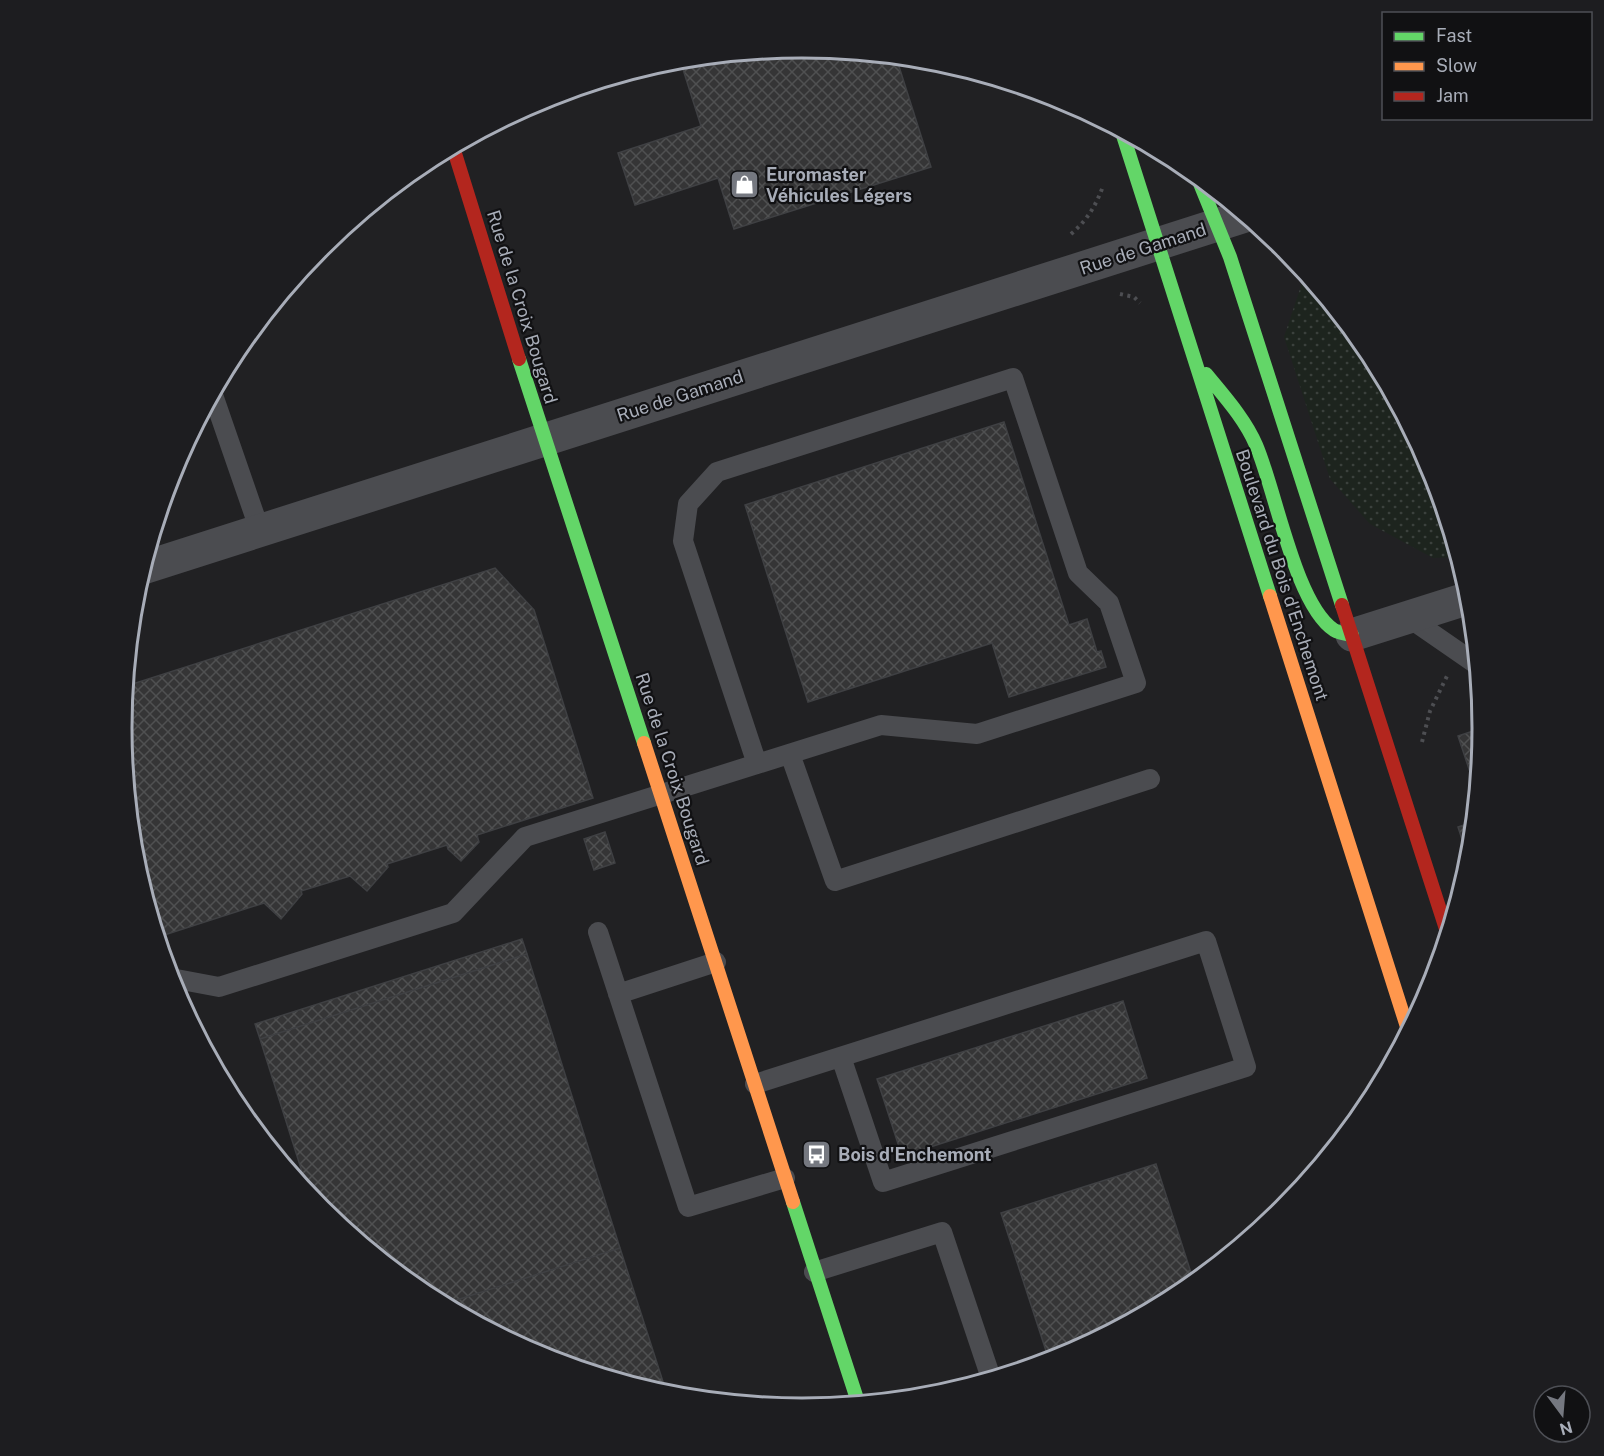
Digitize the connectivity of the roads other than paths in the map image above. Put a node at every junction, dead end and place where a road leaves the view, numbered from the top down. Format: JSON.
{"nodes":[{"id":1,"x":1125,"y":142,"type":"edge"},
{"id":2,"x":456,"y":155,"type":"edge"},
{"id":3,"x":1218,"y":204,"type":"edge"},
{"id":4,"x":1231,"y":221,"type":"edge"},
{"id":5,"x":1158,"y":244,"type":"junction"},
{"id":6,"x":1194,"y":359,"type":"junction"},
{"id":7,"x":216,"y":404,"type":"edge"},
{"id":8,"x":544,"y":439,"type":"junction"},
{"id":9,"x":260,"y":531,"type":"junction"},
{"id":10,"x":153,"y":565,"type":"edge"},
{"id":11,"x":1460,"y":604,"type":"edge"},
{"id":12,"x":1408,"y":617,"type":"junction"},
{"id":13,"x":1352,"y":635,"type":"junction"},
{"id":14,"x":1468,"y":659,"type":"edge"},
{"id":15,"x":790,"y":754,"type":"junction"},
{"id":16,"x":757,"y":764,"type":"junction"},
{"id":17,"x":1150,"y":779,"type":"dead end"},
{"id":18,"x":661,"y":794,"type":"junction"},
{"id":19,"x":1443,"y":920,"type":"edge"},
{"id":20,"x":598,"y":932,"type":"dead end"},
{"id":21,"x":716,"y":962,"type":"junction"},
{"id":22,"x":182,"y":980,"type":"edge"},
{"id":23,"x":618,"y":994,"type":"junction"},
{"id":24,"x":1404,"y":1019,"type":"edge"},
{"id":25,"x":841,"y":1058,"type":"junction"},
{"id":26,"x":755,"y":1084,"type":"junction"},
{"id":27,"x":785,"y":1178,"type":"junction"},
{"id":28,"x":814,"y":1272,"type":"junction"},
{"id":29,"x":989,"y":1371,"type":"edge"},
{"id":30,"x":856,"y":1395,"type":"edge"}],
"edges":[{"from":1,"to":5,"type":"main road","name":"Boulevard du Bois d'Enchemont"},
{"from":2,"to":8,"type":"main road","name":"Rue de la Croix Bougard"},
{"from":3,"to":4,"type":"main road"},
{"from":4,"to":5,"type":"street","name":"Rue de Gamand"},
{"from":4,"to":13,"type":"main road"},
{"from":5,"to":6,"type":"main road","name":"Boulevard du Bois d'Enchemont"},
{"from":5,"to":8,"type":"street","name":"Rue de Gamand"},
{"from":6,"to":13,"type":"main road"},
{"from":6,"to":24,"type":"main road","name":"Boulevard du Bois d'Enchemont"},
{"from":7,"to":9,"type":"lane"},
{"from":8,"to":9,"type":"street","name":"Rue de Gamand"},
{"from":8,"to":18,"type":"main road","name":"Rue de la Croix Bougard"},
{"from":9,"to":10,"type":"street","name":"Rue de Gamand"},
{"from":11,"to":12,"type":"street"},
{"from":12,"to":13,"type":"street"},
{"from":12,"to":14,"type":"lane"},
{"from":13,"to":19,"type":"main road"},
{"from":15,"to":16,"type":"lane"},
{"from":15,"to":16,"type":"lane"},
{"from":15,"to":17,"type":"lane"},
{"from":16,"to":18,"type":"lane"},
{"from":18,"to":21,"type":"main road","name":"Rue de la Croix Bougard"},
{"from":18,"to":22,"type":"lane"},
{"from":20,"to":23,"type":"lane"},
{"from":21,"to":23,"type":"lane"},
{"from":21,"to":26,"type":"main road","name":"Rue de la Croix Bougard"},
{"from":23,"to":27,"type":"lane"},
{"from":25,"to":25,"type":"lane"},
{"from":25,"to":26,"type":"lane"},
{"from":26,"to":27,"type":"main road","name":"Rue de la Croix Bougard"},
{"from":27,"to":28,"type":"main road","name":"Rue de la Croix Bougard"},
{"from":28,"to":29,"type":"lane"},
{"from":28,"to":30,"type":"main road","name":"Rue de la Croix Bougard"}]}
